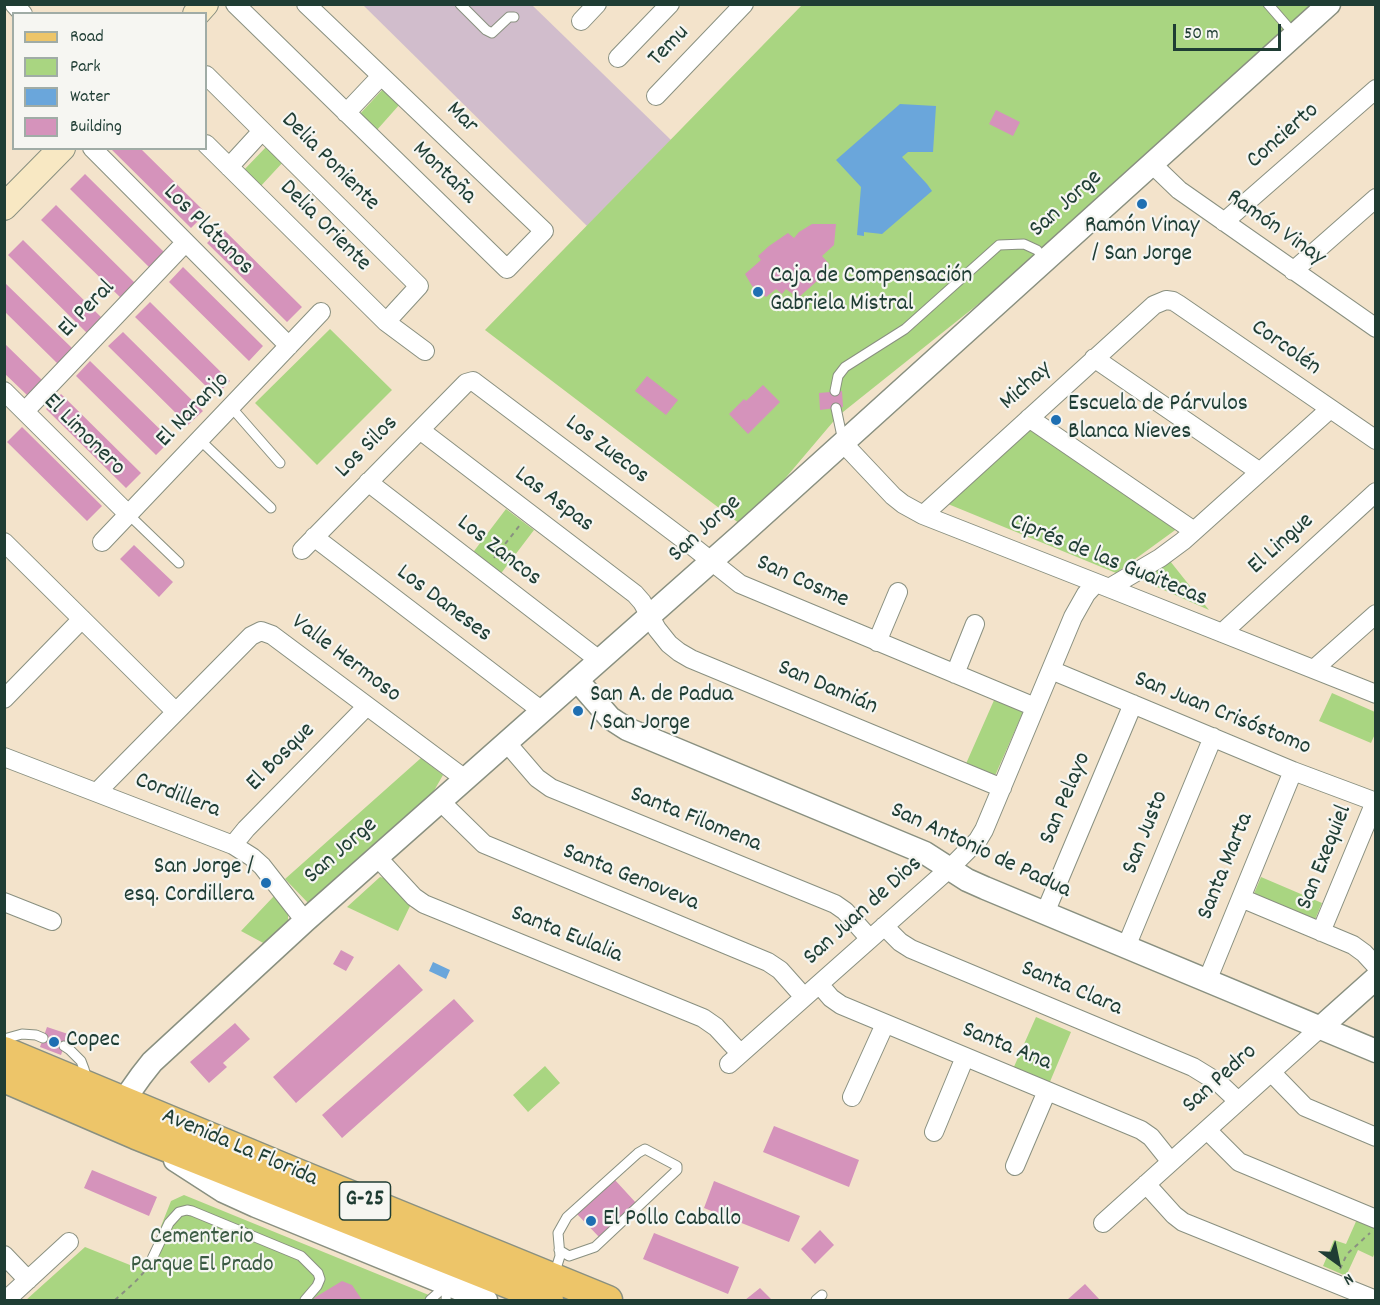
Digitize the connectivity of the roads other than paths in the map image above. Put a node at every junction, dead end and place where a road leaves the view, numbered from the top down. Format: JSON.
{"nodes":[{"id":1,"x":235,"y":4,"type":"edge"},
{"id":2,"x":306,"y":4,"type":"edge"},
{"id":3,"x":460,"y":4,"type":"edge"},
{"id":4,"x":597,"y":4,"type":"edge"},
{"id":5,"x":670,"y":4,"type":"edge"},
{"id":6,"x":1268,"y":4,"type":"edge"},
{"id":7,"x":1329,"y":4,"type":"edge"},
{"id":8,"x":735,"y":7,"type":"edge"},
{"id":9,"x":514,"y":17,"type":"dead end"},
{"id":10,"x":581,"y":21,"type":"dead end"},
{"id":11,"x":1295,"y":35,"type":"junction"},
{"id":12,"x":618,"y":58,"type":"dead end"},
{"id":13,"x":207,"y":76,"type":"edge"},
{"id":14,"x":381,"y":76,"type":"junction"},
{"id":15,"x":1376,"y":89,"type":"edge"},
{"id":16,"x":656,"y":96,"type":"dead end"},
{"id":17,"x":346,"y":113,"type":"junction"},
{"id":18,"x":262,"y":131,"type":"junction"},
{"id":19,"x":207,"y":145,"type":"edge"},
{"id":20,"x":60,"y":150,"type":"edge"},
{"id":21,"x":94,"y":150,"type":"edge"},
{"id":22,"x":1152,"y":164,"type":"junction"},
{"id":23,"x":229,"y":167,"type":"junction"},
{"id":24,"x":1376,"y":198,"type":"edge"},
{"id":25,"x":4,"y":207,"type":"edge"},
{"id":26,"x":1224,"y":222,"type":"junction"},
{"id":27,"x":185,"y":243,"type":"junction"},
{"id":28,"x":1046,"y":260,"type":"junction"},
{"id":29,"x":507,"y":269,"type":"joint"},
{"id":30,"x":1293,"y":271,"type":"junction"},
{"id":31,"x":1166,"y":300,"type":"joint"},
{"id":32,"x":321,"y":312,"type":"dead end"},
{"id":33,"x":1371,"y":318,"type":"edge"},
{"id":34,"x":386,"y":322,"type":"junction"},
{"id":35,"x":289,"y":346,"type":"junction"},
{"id":36,"x":425,"y":351,"type":"dead end"},
{"id":37,"x":1095,"y":358,"type":"junction"},
{"id":38,"x":470,"y":381,"type":"joint"},
{"id":39,"x":4,"y":391,"type":"edge"},
{"id":40,"x":835,"y":391,"type":"dead end"},
{"id":41,"x":231,"y":407,"type":"junction"},
{"id":42,"x":836,"y":408,"type":"dead end"},
{"id":43,"x":1330,"y":409,"type":"junction"},
{"id":44,"x":25,"y":411,"type":"junction"},
{"id":45,"x":1029,"y":418,"type":"junction"},
{"id":46,"x":420,"y":430,"type":"junction"},
{"id":47,"x":200,"y":440,"type":"junction"},
{"id":48,"x":1376,"y":440,"type":"edge"},
{"id":49,"x":843,"y":442,"type":"junction"},
{"id":50,"x":280,"y":463,"type":"dead end"},
{"id":51,"x":1260,"y":472,"type":"junction"},
{"id":52,"x":368,"y":482,"type":"junction"},
{"id":53,"x":1376,"y":492,"type":"edge"},
{"id":54,"x":271,"y":508,"type":"dead end"},
{"id":55,"x":128,"y":514,"type":"junction"},
{"id":56,"x":922,"y":515,"type":"junction"},
{"id":57,"x":1194,"y":531,"type":"junction"},
{"id":58,"x":4,"y":542,"type":"edge"},
{"id":59,"x":102,"y":542,"type":"dead end"},
{"id":60,"x":308,"y":544,"type":"joint"},
{"id":61,"x":712,"y":561,"type":"junction"},
{"id":62,"x":179,"y":563,"type":"dead end"},
{"id":63,"x":1103,"y":585,"type":"junction"},
{"id":64,"x":898,"y":592,"type":"dead end"},
{"id":65,"x":1376,"y":614,"type":"edge"},
{"id":66,"x":650,"y":616,"type":"junction"},
{"id":67,"x":82,"y":619,"type":"junction"},
{"id":68,"x":975,"y":624,"type":"dead end"},
{"id":69,"x":1222,"y":633,"type":"junction"},
{"id":70,"x":877,"y":642,"type":"junction"},
{"id":71,"x":599,"y":660,"type":"junction"},
{"id":72,"x":1314,"y":669,"type":"junction"},
{"id":73,"x":1051,"y":670,"type":"junction"},
{"id":74,"x":955,"y":674,"type":"junction"},
{"id":75,"x":577,"y":680,"type":"junction"},
{"id":76,"x":1376,"y":694,"type":"edge"},
{"id":77,"x":4,"y":699,"type":"edge"},
{"id":78,"x":1133,"y":704,"type":"junction"},
{"id":79,"x":367,"y":706,"type":"junction"},
{"id":80,"x":1035,"y":707,"type":"junction"},
{"id":81,"x":542,"y":711,"type":"junction"},
{"id":82,"x":176,"y":712,"type":"junction"},
{"id":83,"x":1213,"y":737,"type":"junction"},
{"id":84,"x":506,"y":742,"type":"junction"},
{"id":85,"x":4,"y":757,"type":"edge"},
{"id":86,"x":1293,"y":771,"type":"junction"},
{"id":87,"x":465,"y":779,"type":"junction"},
{"id":88,"x":1002,"y":788,"type":"junction"},
{"id":89,"x":97,"y":792,"type":"junction"},
{"id":90,"x":440,"y":801,"type":"junction"},
{"id":91,"x":1375,"y":802,"type":"edge"},
{"id":92,"x":233,"y":845,"type":"junction"},
{"id":93,"x":377,"y":857,"type":"junction"},
{"id":94,"x":950,"y":868,"type":"junction"},
{"id":95,"x":1241,"y":898,"type":"junction"},
{"id":96,"x":4,"y":902,"type":"edge"},
{"id":97,"x":1045,"y":913,"type":"junction"},
{"id":98,"x":52,"y":921,"type":"dead end"},
{"id":99,"x":305,"y":921,"type":"junction"},
{"id":100,"x":885,"y":926,"type":"junction"},
{"id":101,"x":1321,"y":932,"type":"junction"},
{"id":102,"x":870,"y":939,"type":"junction"},
{"id":103,"x":1126,"y":947,"type":"junction"},
{"id":104,"x":1376,"y":966,"type":"edge"},
{"id":105,"x":1376,"y":978,"type":"edge"},
{"id":106,"x":1206,"y":981,"type":"junction"},
{"id":107,"x":819,"y":984,"type":"junction"},
{"id":108,"x":804,"y":997,"type":"junction"},
{"id":109,"x":885,"y":1023,"type":"junction"},
{"id":110,"x":1320,"y":1028,"type":"junction"},
{"id":111,"x":43,"y":1038,"type":"dead end"},
{"id":112,"x":4,"y":1039,"type":"edge"},
{"id":113,"x":64,"y":1046,"type":"dead end"},
{"id":114,"x":4,"y":1051,"type":"edge"},
{"id":115,"x":1376,"y":1052,"type":"edge"},
{"id":116,"x":965,"y":1057,"type":"junction"},
{"id":117,"x":735,"y":1059,"type":"joint"},
{"id":118,"x":1271,"y":1072,"type":"junction"},
{"id":119,"x":4,"y":1078,"type":"edge"},
{"id":120,"x":87,"y":1085,"type":"junction"},
{"id":121,"x":1047,"y":1090,"type":"junction"},
{"id":122,"x":852,"y":1097,"type":"dead end"},
{"id":123,"x":124,"y":1100,"type":"junction"},
{"id":124,"x":1238,"y":1101,"type":"junction"},
{"id":125,"x":1207,"y":1130,"type":"junction"},
{"id":126,"x":934,"y":1132,"type":"dead end"},
{"id":127,"x":1376,"y":1137,"type":"edge"},
{"id":128,"x":1171,"y":1162,"type":"junction"},
{"id":129,"x":1015,"y":1166,"type":"dead end"},
{"id":130,"x":1146,"y":1184,"type":"junction"},
{"id":131,"x":1375,"y":1219,"type":"edge"},
{"id":132,"x":1103,"y":1223,"type":"dead end"},
{"id":133,"x":69,"y":1242,"type":"dead end"},
{"id":134,"x":559,"y":1250,"type":"junction"},
{"id":135,"x":4,"y":1255,"type":"edge"},
{"id":136,"x":503,"y":1257,"type":"junction"},
{"id":137,"x":151,"y":1261,"type":"road end"},
{"id":138,"x":28,"y":1280,"type":"junction"},
{"id":139,"x":551,"y":1289,"type":"edge"},
{"id":140,"x":447,"y":1290,"type":"edge"},
{"id":141,"x":6,"y":1300,"type":"edge"},
{"id":142,"x":305,"y":1300,"type":"edge"},
{"id":143,"x":486,"y":1300,"type":"edge"},
{"id":144,"x":608,"y":1300,"type":"edge"},
{"id":145,"x":1376,"y":1300,"type":"edge"}],
"edges":[{"from":1,"to":17,"type":"street","name":"Montaña"},
{"from":2,"to":14,"type":"street","name":"Mar"},
{"from":3,"to":9,"type":"lane"},
{"from":4,"to":10,"type":"street"},
{"from":5,"to":12,"type":"street"},
{"from":6,"to":11,"type":"lane"},
{"from":7,"to":11,"type":"street","name":"San Jorge"},
{"from":8,"to":16,"type":"street","name":"Temu"},
{"from":11,"to":22,"type":"street","name":"San Jorge"},
{"from":13,"to":18,"type":"street","name":"Delia Poniente"},
{"from":14,"to":17,"type":"street"},
{"from":14,"to":29,"type":"street","name":"Mar"},
{"from":15,"to":26,"type":"street","name":"Concierto"},
{"from":17,"to":29,"type":"street","name":"Montaña"},
{"from":18,"to":23,"type":"street"},
{"from":18,"to":34,"type":"street","name":"Delia Poniente"},
{"from":19,"to":23,"type":"street","name":"Delia Oriente"},
{"from":20,"to":25,"type":"main road"},
{"from":21,"to":27,"type":"street","name":"Los Plátanos"},
{"from":22,"to":26,"type":"street","name":"Ramón Vinay"},
{"from":22,"to":28,"type":"street","name":"San Jorge"},
{"from":23,"to":34,"type":"street","name":"Delia Oriente"},
{"from":24,"to":30,"type":"street"},
{"from":26,"to":30,"type":"street","name":"Ramón Vinay"},
{"from":27,"to":35,"type":"street","name":"Los Plátanos"},
{"from":27,"to":44,"type":"street","name":"El Peral"},
{"from":28,"to":40,"type":"lane"},
{"from":28,"to":49,"type":"street","name":"San Jorge"},
{"from":30,"to":33,"type":"street","name":"Ramón Vinay"},
{"from":31,"to":37,"type":"street","name":"Michay"},
{"from":31,"to":43,"type":"street","name":"Corcolén"},
{"from":32,"to":35,"type":"street","name":"El Naranjo"},
{"from":34,"to":36,"type":"street","name":"Delia Oriente"},
{"from":35,"to":41,"type":"street","name":"El Naranjo"},
{"from":37,"to":45,"type":"street","name":"Michay"},
{"from":37,"to":51,"type":"street"},
{"from":38,"to":46,"type":"street","name":"Los Silos"},
{"from":38,"to":61,"type":"street","name":"Los Zuecos"},
{"from":39,"to":44,"type":"street","name":"El Limonero"},
{"from":41,"to":47,"type":"street","name":"El Naranjo"},
{"from":41,"to":50,"type":"lane"},
{"from":42,"to":49,"type":"lane"},
{"from":43,"to":48,"type":"street","name":"Corcolén"},
{"from":43,"to":51,"type":"street","name":"San Juan de Dios"},
{"from":44,"to":55,"type":"street","name":"El Limonero"},
{"from":45,"to":56,"type":"street","name":"Michay"},
{"from":45,"to":57,"type":"street"},
{"from":46,"to":52,"type":"street","name":"Los Silos"},
{"from":46,"to":66,"type":"street","name":"Las Aspas"},
{"from":47,"to":54,"type":"lane"},
{"from":47,"to":55,"type":"street","name":"El Naranjo"},
{"from":49,"to":56,"type":"street","name":"Ciprés de las Guaitecas"},
{"from":49,"to":61,"type":"street","name":"San Jorge"},
{"from":51,"to":57,"type":"street","name":"San Juan de Dios"},
{"from":52,"to":60,"type":"street","name":"Los Silos"},
{"from":52,"to":71,"type":"street","name":"Los Zancos"},
{"from":53,"to":69,"type":"street","name":"El Lingue"},
{"from":55,"to":59,"type":"street","name":"El Naranjo"},
{"from":55,"to":62,"type":"lane"},
{"from":56,"to":63,"type":"street","name":"Ciprés de las Guaitecas"},
{"from":57,"to":63,"type":"street","name":"San Juan de Dios"},
{"from":58,"to":67,"type":"street"},
{"from":60,"to":81,"type":"street","name":"Los Daneses"},
{"from":61,"to":66,"type":"street","name":"San Jorge"},
{"from":61,"to":70,"type":"street","name":"San Cosme"},
{"from":63,"to":69,"type":"street","name":"Ciprés de las Guaitecas"},
{"from":63,"to":73,"type":"street","name":"San Juan de Dios"},
{"from":64,"to":70,"type":"street"},
{"from":65,"to":72,"type":"street"},
{"from":66,"to":71,"type":"street","name":"San Jorge"},
{"from":66,"to":88,"type":"street","name":"San Damián"},
{"from":67,"to":77,"type":"street"},
{"from":67,"to":82,"type":"street"},
{"from":68,"to":74,"type":"street"},
{"from":69,"to":72,"type":"street","name":"Ciprés de las Guaitecas"},
{"from":70,"to":74,"type":"street","name":"San Cosme"},
{"from":71,"to":75,"type":"street","name":"San Jorge"},
{"from":72,"to":76,"type":"street","name":"Ciprés de las Guaitecas"},
{"from":73,"to":78,"type":"street","name":"San Juan Crisóstomo"},
{"from":73,"to":80,"type":"street","name":"San Juan de Dios"},
{"from":74,"to":80,"type":"street","name":"San Cosme"},
{"from":75,"to":81,"type":"street","name":"San Jorge"},
{"from":75,"to":94,"type":"street","name":"San Antonio de Padua"},
{"from":78,"to":83,"type":"street","name":"San Juan Crisóstomo"},
{"from":78,"to":97,"type":"street","name":"San Pelayo"},
{"from":79,"to":82,"type":"street","name":"Valle Hermoso"},
{"from":79,"to":87,"type":"street","name":"Valle Hermoso"},
{"from":79,"to":92,"type":"street","name":"El Bosque"},
{"from":80,"to":88,"type":"street","name":"San Juan de Dios"},
{"from":81,"to":84,"type":"street","name":"San Jorge"},
{"from":82,"to":89,"type":"street","name":"Valle Hermoso"},
{"from":83,"to":86,"type":"street","name":"San Juan Crisóstomo"},
{"from":83,"to":103,"type":"street","name":"San Justo"},
{"from":84,"to":87,"type":"street","name":"San Jorge"},
{"from":84,"to":102,"type":"street","name":"Santa Filomena"},
{"from":85,"to":89,"type":"street","name":"Cordillera"},
{"from":86,"to":91,"type":"street","name":"San Juan Crisóstomo"},
{"from":86,"to":95,"type":"street","name":"Santa Marta"},
{"from":87,"to":90,"type":"street","name":"San Jorge"},
{"from":88,"to":94,"type":"street","name":"San Juan de Dios"},
{"from":89,"to":92,"type":"street","name":"Cordillera"},
{"from":90,"to":93,"type":"street","name":"San Jorge"},
{"from":90,"to":108,"type":"street","name":"Santa Genoveva"},
{"from":91,"to":101,"type":"street","name":"San Exequiel"},
{"from":92,"to":99,"type":"street","name":"Cordillera"},
{"from":93,"to":99,"type":"street","name":"San Jorge"},
{"from":93,"to":117,"type":"street","name":"Santa Eulalia"},
{"from":94,"to":97,"type":"street","name":"San Antonio de Padua"},
{"from":94,"to":100,"type":"street","name":"San Juan de Dios"},
{"from":95,"to":101,"type":"street"},
{"from":95,"to":106,"type":"street","name":"Santa Marta"},
{"from":96,"to":98,"type":"street"},
{"from":97,"to":103,"type":"street","name":"San Antonio de Padua"},
{"from":99,"to":123,"type":"street","name":"San Jorge"},
{"from":100,"to":102,"type":"street","name":"San Juan de Dios"},
{"from":100,"to":124,"type":"street","name":"Santa Clara"},
{"from":101,"to":104,"type":"street"},
{"from":102,"to":107,"type":"street","name":"San Juan de Dios"},
{"from":103,"to":106,"type":"street","name":"San Antonio de Padua"},
{"from":105,"to":110,"type":"street","name":"San Pedro"},
{"from":106,"to":110,"type":"street","name":"San Antonio de Padua"},
{"from":107,"to":108,"type":"street","name":"San Juan de Dios"},
{"from":107,"to":109,"type":"street","name":"Santa Ana"},
{"from":108,"to":117,"type":"street","name":"San Juan de Dios"},
{"from":109,"to":116,"type":"street","name":"Santa Ana"},
{"from":109,"to":122,"type":"street"},
{"from":110,"to":115,"type":"street","name":"San Antonio de Padua"},
{"from":110,"to":118,"type":"street","name":"San Pedro"},
{"from":111,"to":112,"type":"lane"},
{"from":113,"to":120,"type":"lane"},
{"from":114,"to":120,"type":"main road","name":"Avenida La Florida","number":"G-25"},
{"from":116,"to":121,"type":"street","name":"Santa Ana"},
{"from":116,"to":126,"type":"street"},
{"from":118,"to":124,"type":"street","name":"San Pedro"},
{"from":118,"to":127,"type":"street"},
{"from":119,"to":140,"type":"main road","number":"G-25"},
{"from":120,"to":123,"type":"main road","name":"Avenida La Florida","number":"G-25"},
{"from":121,"to":128,"type":"street","name":"Santa Ana"},
{"from":121,"to":129,"type":"street"},
{"from":123,"to":136,"type":"main road","name":"Avenida La Florida","number":"G-25"},
{"from":124,"to":125,"type":"street","name":"San Pedro"},
{"from":125,"to":128,"type":"street","name":"San Pedro"},
{"from":125,"to":131,"type":"street"},
{"from":128,"to":130,"type":"street","name":"San Pedro"},
{"from":130,"to":132,"type":"street","name":"San Pedro"},
{"from":130,"to":145,"type":"street"},
{"from":133,"to":138,"type":"street"},
{"from":134,"to":134,"type":"lane"},
{"from":134,"to":139,"type":"lane"},
{"from":135,"to":138,"type":"street"},
{"from":136,"to":139,"type":"main road","name":"Avenida La Florida","number":"G-25"},
{"from":136,"to":140,"type":"main road"},
{"from":137,"to":142,"type":"lane"},
{"from":138,"to":141,"type":"street"},
{"from":139,"to":140,"type":"main road","number":"G-25"},
{"from":139,"to":144,"type":"main road","name":"Avenida La Florida","number":"G-25"},
{"from":140,"to":143,"type":"street"}]}
